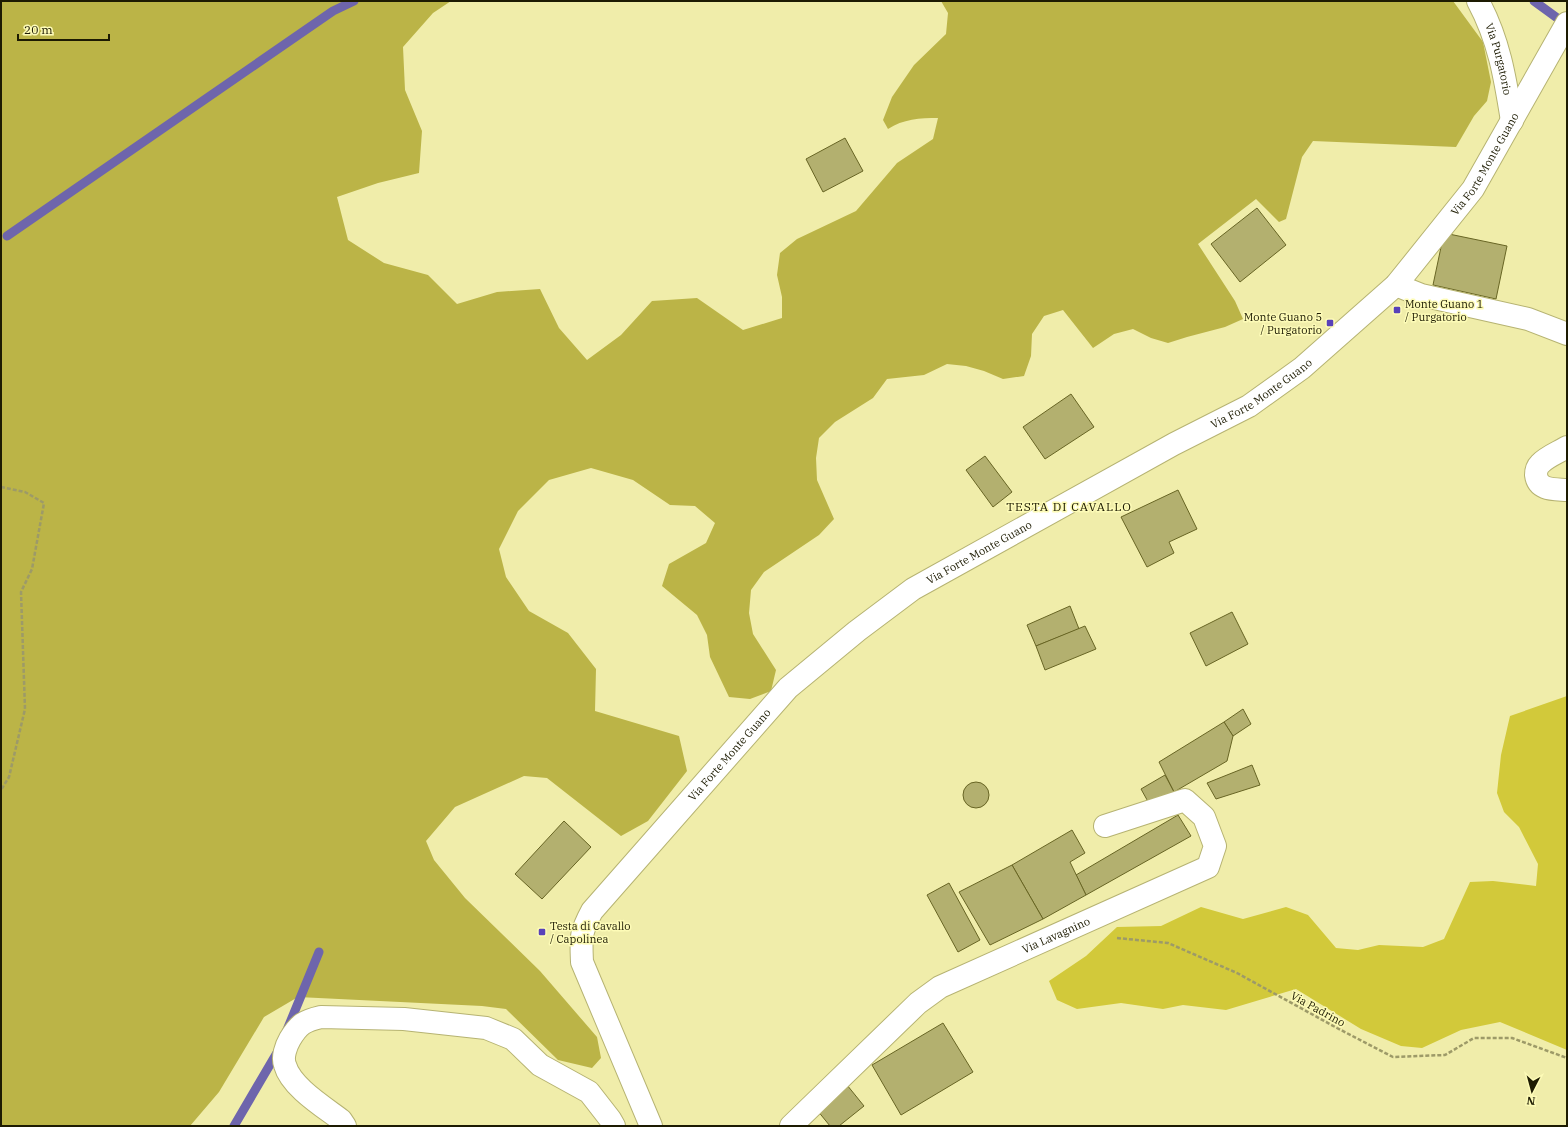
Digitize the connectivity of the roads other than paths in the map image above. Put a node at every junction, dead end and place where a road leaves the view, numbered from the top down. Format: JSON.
{"nodes":[{"id":1,"x":1478,"y":1,"type":"edge"},
{"id":2,"x":1567,"y":22,"type":"edge"},
{"id":3,"x":1512,"y":120,"type":"junction"},
{"id":4,"x":1396,"y":285,"type":"junction"},
{"id":5,"x":1567,"y":334,"type":"edge"},
{"id":6,"x":1567,"y":447,"type":"edge"},
{"id":7,"x":1567,"y":490,"type":"edge"},
{"id":8,"x":1105,"y":826,"type":"dead end"},
{"id":9,"x":345,"y":1126,"type":"edge"},
{"id":10,"x":614,"y":1126,"type":"edge"},
{"id":11,"x":651,"y":1126,"type":"edge"},
{"id":12,"x":791,"y":1126,"type":"edge"}],
"edges":[{"from":1,"to":3,"type":"street","name":"Via Purgatorio"},
{"from":2,"to":3,"type":"street","name":"Via Forte Monte Guano"},
{"from":3,"to":4,"type":"street","name":"Via Forte Monte Guano"},
{"from":4,"to":5,"type":"street"},
{"from":4,"to":11,"type":"street","name":"Via Forte Monte Guano"},
{"from":6,"to":7,"type":"street"},
{"from":8,"to":12,"type":"street","name":"Via Lavagnino"},
{"from":9,"to":10,"type":"street"}]}
